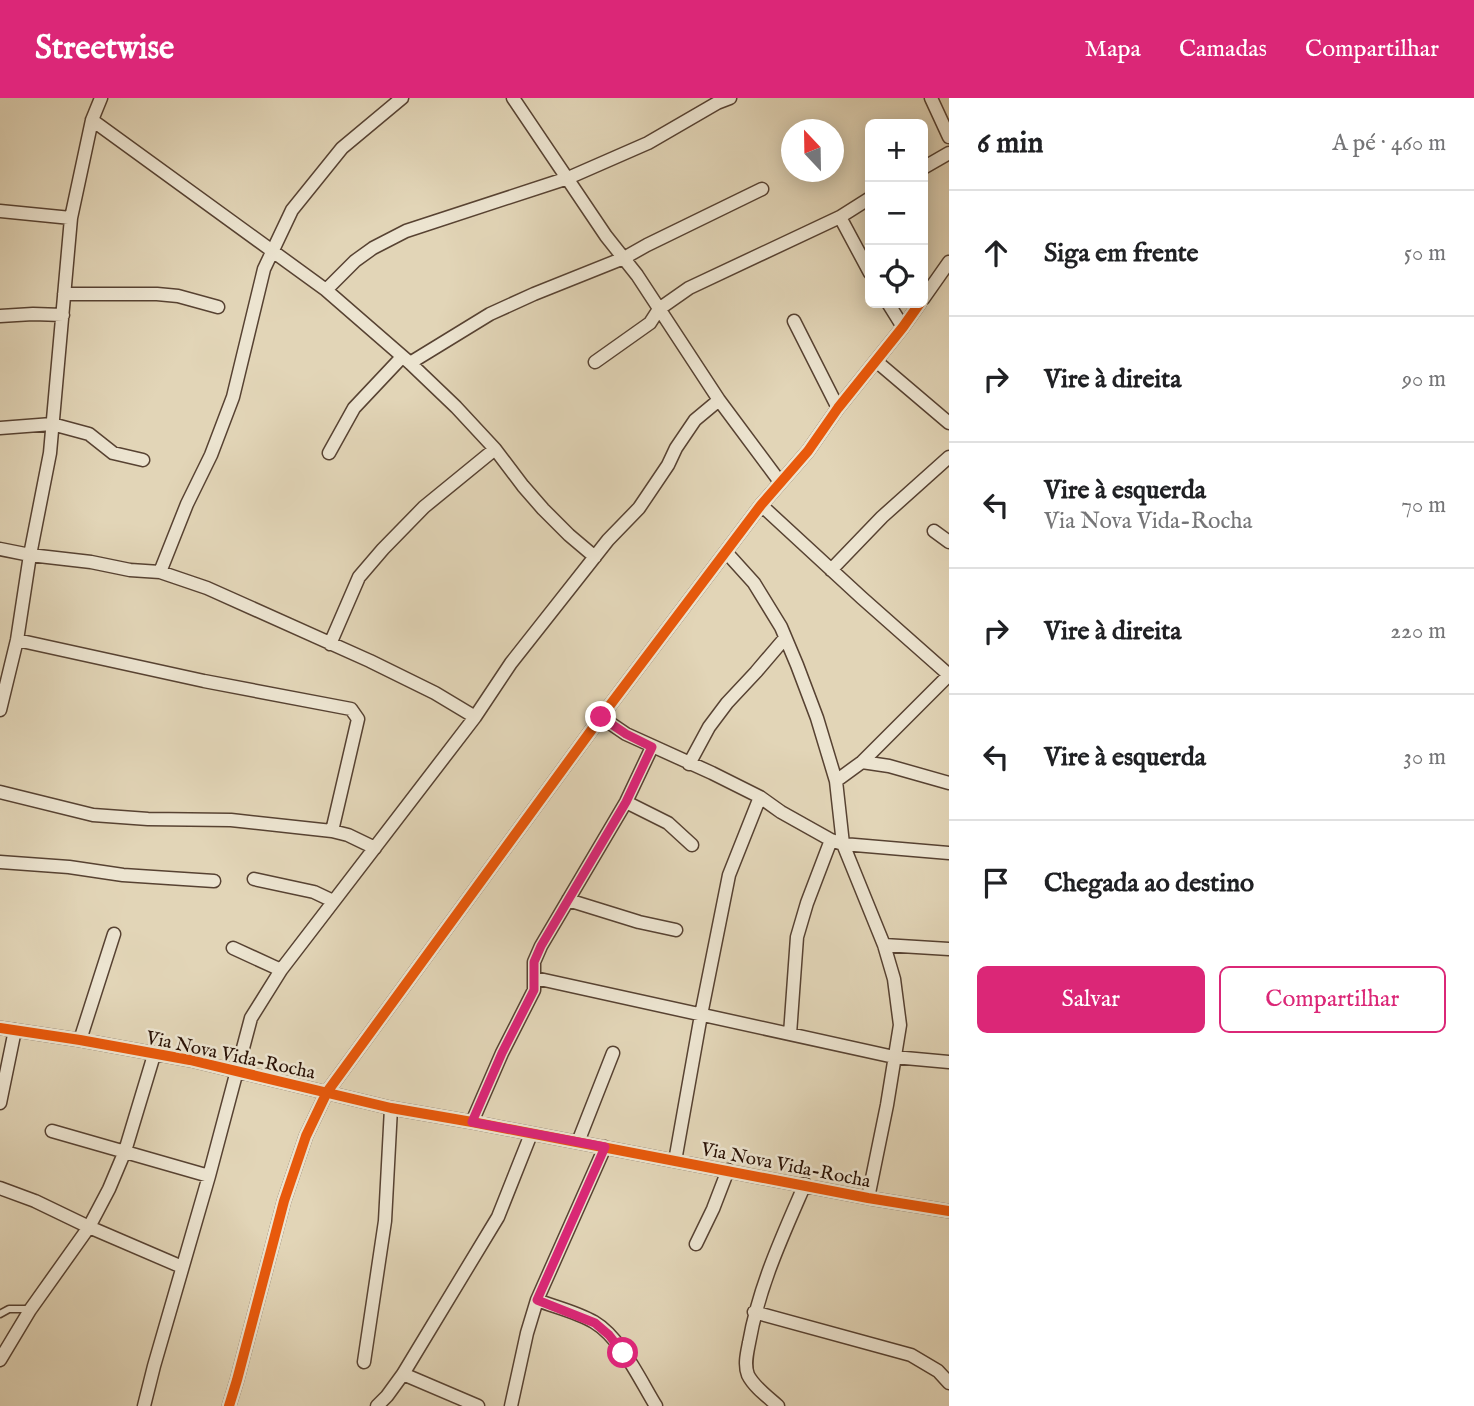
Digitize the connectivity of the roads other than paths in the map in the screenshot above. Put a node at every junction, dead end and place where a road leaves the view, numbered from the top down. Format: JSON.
{"nodes":[{"id":1,"x":101,"y":98,"type":"edge"},
{"id":2,"x":402,"y":98,"type":"edge"},
{"id":3,"x":513,"y":98,"type":"edge"},
{"id":4,"x":730,"y":98,"type":"edge"},
{"id":5,"x":931,"y":98,"type":"edge"},
{"id":6,"x":92,"y":120,"type":"junction"},
{"id":7,"x":949,"y":137,"type":"edge"},
{"id":8,"x":949,"y":153,"type":"edge"},
{"id":9,"x":928,"y":165,"type":"edge"},
{"id":10,"x":568,"y":178,"type":"junction"},
{"id":11,"x":762,"y":189,"type":"dead end"},
{"id":12,"x":865,"y":201,"type":"edge"},
{"id":13,"x":0,"y":211,"type":"edge"},
{"id":14,"x":840,"y":217,"type":"junction"},
{"id":15,"x":71,"y":219,"type":"junction"},
{"id":16,"x":273,"y":250,"type":"junction"},
{"id":17,"x":624,"y":258,"type":"junction"},
{"id":18,"x":949,"y":262,"type":"edge"},
{"id":19,"x":865,"y":264,"type":"edge"},
{"id":20,"x":326,"y":290,"type":"junction"},
{"id":21,"x":928,"y":291,"type":"edge"},
{"id":22,"x":64,"y":293,"type":"junction"},
{"id":23,"x":218,"y":307,"type":"dead end"},
{"id":24,"x":891,"y":308,"type":"edge"},
{"id":25,"x":916,"y":308,"type":"edge"},
{"id":26,"x":659,"y":309,"type":"junction"},
{"id":27,"x":63,"y":315,"type":"junction"},
{"id":28,"x":0,"y":316,"type":"edge"},
{"id":29,"x":794,"y":321,"type":"dead end"},
{"id":30,"x":903,"y":327,"type":"junction"},
{"id":31,"x":406,"y":360,"type":"junction"},
{"id":32,"x":876,"y":361,"type":"junction"},
{"id":33,"x":595,"y":362,"type":"dead end"},
{"id":34,"x":719,"y":400,"type":"junction"},
{"id":35,"x":838,"y":408,"type":"junction"},
{"id":36,"x":949,"y":423,"type":"edge"},
{"id":37,"x":52,"y":424,"type":"junction"},
{"id":38,"x":0,"y":428,"type":"edge"},
{"id":39,"x":495,"y":449,"type":"junction"},
{"id":40,"x":329,"y":453,"type":"dead end"},
{"id":41,"x":949,"y":457,"type":"edge"},
{"id":42,"x":143,"y":460,"type":"dead end"},
{"id":43,"x":779,"y":482,"type":"junction"},
{"id":44,"x":761,"y":505,"type":"junction"},
{"id":45,"x":934,"y":531,"type":"dead end"},
{"id":46,"x":949,"y":542,"type":"edge"},
{"id":47,"x":0,"y":549,"type":"edge"},
{"id":48,"x":726,"y":552,"type":"junction"},
{"id":49,"x":30,"y":555,"type":"junction"},
{"id":50,"x":595,"y":557,"type":"junction"},
{"id":51,"x":831,"y":570,"type":"junction"},
{"id":52,"x":160,"y":572,"type":"junction"},
{"id":53,"x":785,"y":638,"type":"junction"},
{"id":54,"x":17,"y":640,"type":"junction"},
{"id":55,"x":330,"y":644,"type":"junction"},
{"id":56,"x":949,"y":675,"type":"edge"},
{"id":57,"x":0,"y":710,"type":"edge"},
{"id":58,"x":475,"y":717,"type":"junction"},
{"id":59,"x":601,"y":717,"type":"junction"},
{"id":60,"x":652,"y":747,"type":"junction"},
{"id":61,"x":862,"y":762,"type":"junction"},
{"id":62,"x":689,"y":764,"type":"junction"},
{"id":63,"x":836,"y":781,"type":"junction"},
{"id":64,"x":949,"y":783,"type":"edge"},
{"id":65,"x":0,"y":792,"type":"edge"},
{"id":66,"x":760,"y":797,"type":"junction"},
{"id":67,"x":626,"y":802,"type":"junction"},
{"id":68,"x":332,"y":831,"type":"junction"},
{"id":69,"x":837,"y":842,"type":"junction"},
{"id":70,"x":692,"y":845,"type":"dead end"},
{"id":71,"x":375,"y":848,"type":"junction"},
{"id":72,"x":949,"y":853,"type":"edge"},
{"id":73,"x":0,"y":862,"type":"edge"},
{"id":74,"x":254,"y":879,"type":"dead end"},
{"id":75,"x":214,"y":881,"type":"dead end"},
{"id":76,"x":568,"y":900,"type":"junction"},
{"id":77,"x":333,"y":901,"type":"junction"},
{"id":78,"x":676,"y":930,"type":"dead end"},
{"id":79,"x":114,"y":934,"type":"dead end"},
{"id":80,"x":884,"y":945,"type":"junction"},
{"id":81,"x":233,"y":948,"type":"dead end"},
{"id":82,"x":949,"y":950,"type":"edge"},
{"id":83,"x":281,"y":970,"type":"junction"},
{"id":84,"x":535,"y":978,"type":"junction"},
{"id":85,"x":701,"y":1015,"type":"junction"},
{"id":86,"x":0,"y":1028,"type":"edge"},
{"id":87,"x":15,"y":1030,"type":"junction"},
{"id":88,"x":790,"y":1034,"type":"junction"},
{"id":89,"x":80,"y":1040,"type":"junction"},
{"id":90,"x":613,"y":1053,"type":"dead end"},
{"id":91,"x":154,"y":1055,"type":"junction"},
{"id":92,"x":894,"y":1057,"type":"junction"},
{"id":93,"x":949,"y":1062,"type":"edge"},
{"id":94,"x":236,"y":1071,"type":"junction"},
{"id":95,"x":327,"y":1092,"type":"junction"},
{"id":96,"x":0,"y":1102,"type":"edge"},
{"id":97,"x":391,"y":1108,"type":"junction"},
{"id":98,"x":472,"y":1122,"type":"junction"},
{"id":99,"x":52,"y":1130,"type":"dead end"},
{"id":100,"x":531,"y":1134,"type":"junction"},
{"id":101,"x":578,"y":1142,"type":"junction"},
{"id":102,"x":605,"y":1147,"type":"junction"},
{"id":103,"x":125,"y":1151,"type":"junction"},
{"id":104,"x":675,"y":1161,"type":"junction"},
{"id":105,"x":728,"y":1170,"type":"junction"},
{"id":106,"x":209,"y":1176,"type":"junction"},
{"id":107,"x":805,"y":1184,"type":"junction"},
{"id":108,"x":0,"y":1188,"type":"edge"},
{"id":109,"x":868,"y":1198,"type":"junction"},
{"id":110,"x":949,"y":1210,"type":"edge"},
{"id":111,"x":89,"y":1227,"type":"junction"},
{"id":112,"x":696,"y":1244,"type":"dead end"},
{"id":113,"x":182,"y":1267,"type":"junction"},
{"id":114,"x":537,"y":1300,"type":"junction"},
{"id":115,"x":30,"y":1310,"type":"junction"},
{"id":116,"x":754,"y":1312,"type":"junction"},
{"id":117,"x":0,"y":1314,"type":"edge"},
{"id":118,"x":0,"y":1360,"type":"edge"},
{"id":119,"x":364,"y":1362,"type":"dead end"},
{"id":120,"x":403,"y":1374,"type":"junction"},
{"id":121,"x":949,"y":1383,"type":"edge"},
{"id":122,"x":144,"y":1406,"type":"edge"},
{"id":123,"x":229,"y":1406,"type":"edge"},
{"id":124,"x":377,"y":1406,"type":"edge"},
{"id":125,"x":478,"y":1406,"type":"edge"},
{"id":126,"x":511,"y":1406,"type":"edge"},
{"id":127,"x":656,"y":1406,"type":"edge"},
{"id":128,"x":778,"y":1406,"type":"edge"}],
"edges":[{"from":1,"to":6,"type":"street"},
{"from":2,"to":16,"type":"street"},
{"from":3,"to":10,"type":"street"},
{"from":4,"to":10,"type":"street"},
{"from":5,"to":7,"type":"street"},
{"from":6,"to":15,"type":"street"},
{"from":6,"to":16,"type":"street"},
{"from":8,"to":9,"type":"street"},
{"from":10,"to":17,"type":"street"},
{"from":10,"to":20,"type":"street"},
{"from":11,"to":17,"type":"street"},
{"from":12,"to":14,"type":"street"},
{"from":13,"to":15,"type":"street"},
{"from":14,"to":19,"type":"street"},
{"from":14,"to":26,"type":"street"},
{"from":15,"to":22,"type":"street"},
{"from":16,"to":20,"type":"street"},
{"from":16,"to":52,"type":"street"},
{"from":17,"to":26,"type":"street"},
{"from":17,"to":31,"type":"street"},
{"from":18,"to":21,"type":"street"},
{"from":20,"to":31,"type":"street"},
{"from":22,"to":23,"type":"street"},
{"from":22,"to":27,"type":"street"},
{"from":24,"to":30,"type":"street"},
{"from":25,"to":30,"type":"street"},
{"from":26,"to":33,"type":"street"},
{"from":26,"to":34,"type":"street"},
{"from":27,"to":28,"type":"street"},
{"from":27,"to":37,"type":"street"},
{"from":29,"to":35,"type":"street"},
{"from":30,"to":32,"type":"street"},
{"from":31,"to":39,"type":"street"},
{"from":31,"to":40,"type":"street"},
{"from":32,"to":35,"type":"street"},
{"from":32,"to":36,"type":"street"},
{"from":34,"to":43,"type":"street"},
{"from":34,"to":50,"type":"street"},
{"from":35,"to":43,"type":"street"},
{"from":37,"to":38,"type":"street"},
{"from":37,"to":42,"type":"street"},
{"from":37,"to":49,"type":"street"},
{"from":39,"to":50,"type":"street"},
{"from":39,"to":55,"type":"street"},
{"from":41,"to":51,"type":"street"},
{"from":43,"to":44,"type":"street"},
{"from":44,"to":48,"type":"street"},
{"from":44,"to":51,"type":"street"},
{"from":45,"to":46,"type":"street"},
{"from":47,"to":49,"type":"street"},
{"from":48,"to":53,"type":"street"},
{"from":48,"to":59,"type":"street"},
{"from":49,"to":52,"type":"street"},
{"from":49,"to":54,"type":"street"},
{"from":50,"to":58,"type":"street"},
{"from":51,"to":56,"type":"street"},
{"from":52,"to":55,"type":"street"},
{"from":53,"to":62,"type":"street"},
{"from":53,"to":63,"type":"street"},
{"from":54,"to":57,"type":"street"},
{"from":54,"to":68,"type":"street"},
{"from":55,"to":58,"type":"street"},
{"from":56,"to":61,"type":"street"},
{"from":58,"to":71,"type":"street"},
{"from":59,"to":60,"type":"street"},
{"from":59,"to":95,"type":"street"},
{"from":60,"to":62,"type":"street"},
{"from":60,"to":67,"type":"street"},
{"from":61,"to":63,"type":"street"},
{"from":61,"to":64,"type":"street"},
{"from":62,"to":66,"type":"street"},
{"from":63,"to":69,"type":"street"},
{"from":65,"to":68,"type":"street"},
{"from":66,"to":69,"type":"street"},
{"from":66,"to":85,"type":"street"},
{"from":67,"to":70,"type":"street"},
{"from":67,"to":76,"type":"street"},
{"from":68,"to":71,"type":"street"},
{"from":69,"to":72,"type":"street"},
{"from":69,"to":80,"type":"street"},
{"from":69,"to":88,"type":"street"},
{"from":71,"to":77,"type":"street"},
{"from":73,"to":75,"type":"street"},
{"from":74,"to":77,"type":"street"},
{"from":76,"to":78,"type":"street"},
{"from":76,"to":84,"type":"street"},
{"from":77,"to":83,"type":"street"},
{"from":79,"to":89,"type":"street"},
{"from":80,"to":82,"type":"street"},
{"from":80,"to":92,"type":"street"},
{"from":81,"to":83,"type":"street"},
{"from":83,"to":94,"type":"street"},
{"from":84,"to":85,"type":"street"},
{"from":84,"to":98,"type":"street"},
{"from":85,"to":88,"type":"street"},
{"from":85,"to":104,"type":"street"},
{"from":86,"to":87,"type":"street","name":"Via Nova Vida-Rocha"},
{"from":87,"to":89,"type":"street","name":"Via Nova Vida-Rocha"},
{"from":87,"to":96,"type":"street"},
{"from":88,"to":92,"type":"street"},
{"from":89,"to":91,"type":"street","name":"Via Nova Vida-Rocha"},
{"from":90,"to":101,"type":"street"},
{"from":91,"to":94,"type":"street","name":"Via Nova Vida-Rocha"},
{"from":91,"to":103,"type":"street"},
{"from":92,"to":93,"type":"street"},
{"from":92,"to":109,"type":"street"},
{"from":94,"to":95,"type":"street","name":"Via Nova Vida-Rocha"},
{"from":94,"to":106,"type":"street"},
{"from":95,"to":97,"type":"street","name":"Via Nova Vida-Rocha"},
{"from":95,"to":123,"type":"street"},
{"from":97,"to":98,"type":"street","name":"Via Nova Vida-Rocha"},
{"from":97,"to":119,"type":"street"},
{"from":98,"to":100,"type":"street","name":"Via Nova Vida-Rocha"},
{"from":99,"to":103,"type":"street"},
{"from":100,"to":101,"type":"street","name":"Via Nova Vida-Rocha"},
{"from":100,"to":120,"type":"street"},
{"from":101,"to":102,"type":"street","name":"Via Nova Vida-Rocha"},
{"from":102,"to":104,"type":"street","name":"Via Nova Vida-Rocha"},
{"from":102,"to":114,"type":"street"},
{"from":103,"to":106,"type":"street"},
{"from":103,"to":111,"type":"street"},
{"from":104,"to":105,"type":"street","name":"Via Nova Vida-Rocha"},
{"from":105,"to":107,"type":"street","name":"Via Nova Vida-Rocha"},
{"from":105,"to":112,"type":"street"},
{"from":106,"to":113,"type":"street"},
{"from":107,"to":109,"type":"street","name":"Via Nova Vida-Rocha"},
{"from":107,"to":116,"type":"street"},
{"from":108,"to":111,"type":"street"},
{"from":109,"to":110,"type":"street","name":"Via Nova Vida-Rocha"},
{"from":111,"to":113,"type":"street"},
{"from":111,"to":115,"type":"street"},
{"from":113,"to":122,"type":"street"},
{"from":114,"to":126,"type":"street"},
{"from":114,"to":127,"type":"street"},
{"from":115,"to":117,"type":"lane"},
{"from":115,"to":118,"type":"street"},
{"from":116,"to":121,"type":"street"},
{"from":116,"to":128,"type":"street"},
{"from":120,"to":124,"type":"street"},
{"from":120,"to":125,"type":"street"}]}
